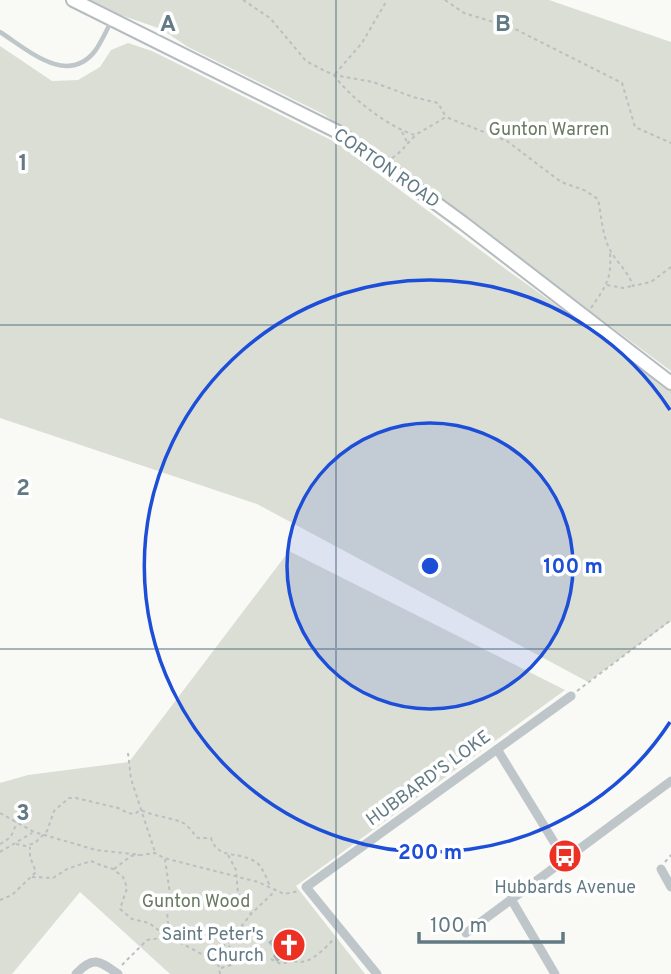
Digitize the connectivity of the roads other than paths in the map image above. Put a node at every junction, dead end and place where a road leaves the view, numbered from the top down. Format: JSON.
{"nodes":[{"id":1,"x":73,"y":0,"type":"edge"},
{"id":2,"x":112,"y":19,"type":"junction"},
{"id":3,"x":0,"y":32,"type":"edge"},
{"id":4,"x":671,"y":383,"type":"edge"},
{"id":5,"x":571,"y":696,"type":"road end"},
{"id":6,"x":497,"y":749,"type":"junction"},
{"id":7,"x":671,"y":781,"type":"edge"},
{"id":8,"x":565,"y":860,"type":"junction"},
{"id":9,"x":661,"y":869,"type":"dead end"},
{"id":10,"x":671,"y":887,"type":"edge"},
{"id":11,"x":511,"y":899,"type":"junction"},
{"id":12,"x":466,"y":933,"type":"dead end"},
{"id":13,"x":117,"y":973,"type":"edge"},
{"id":14,"x":76,"y":974,"type":"edge"},
{"id":15,"x":377,"y":974,"type":"edge"},
{"id":16,"x":555,"y":974,"type":"edge"}],
"edges":[{"from":1,"to":2,"type":"main road","name":"CORTON ROAD"},
{"from":2,"to":3,"type":"lane"},
{"from":2,"to":4,"type":"main road","name":"CORTON ROAD"},
{"from":5,"to":6,"type":"street","name":"HUBBARD'S LOKE"},
{"from":6,"to":8,"type":"street"},
{"from":6,"to":15,"type":"street","name":"HUBBARD'S LOKE"},
{"from":7,"to":8,"type":"street"},
{"from":8,"to":11,"type":"street"},
{"from":9,"to":10,"type":"street"},
{"from":11,"to":12,"type":"street"},
{"from":11,"to":16,"type":"street"},
{"from":13,"to":14,"type":"street"}]}
